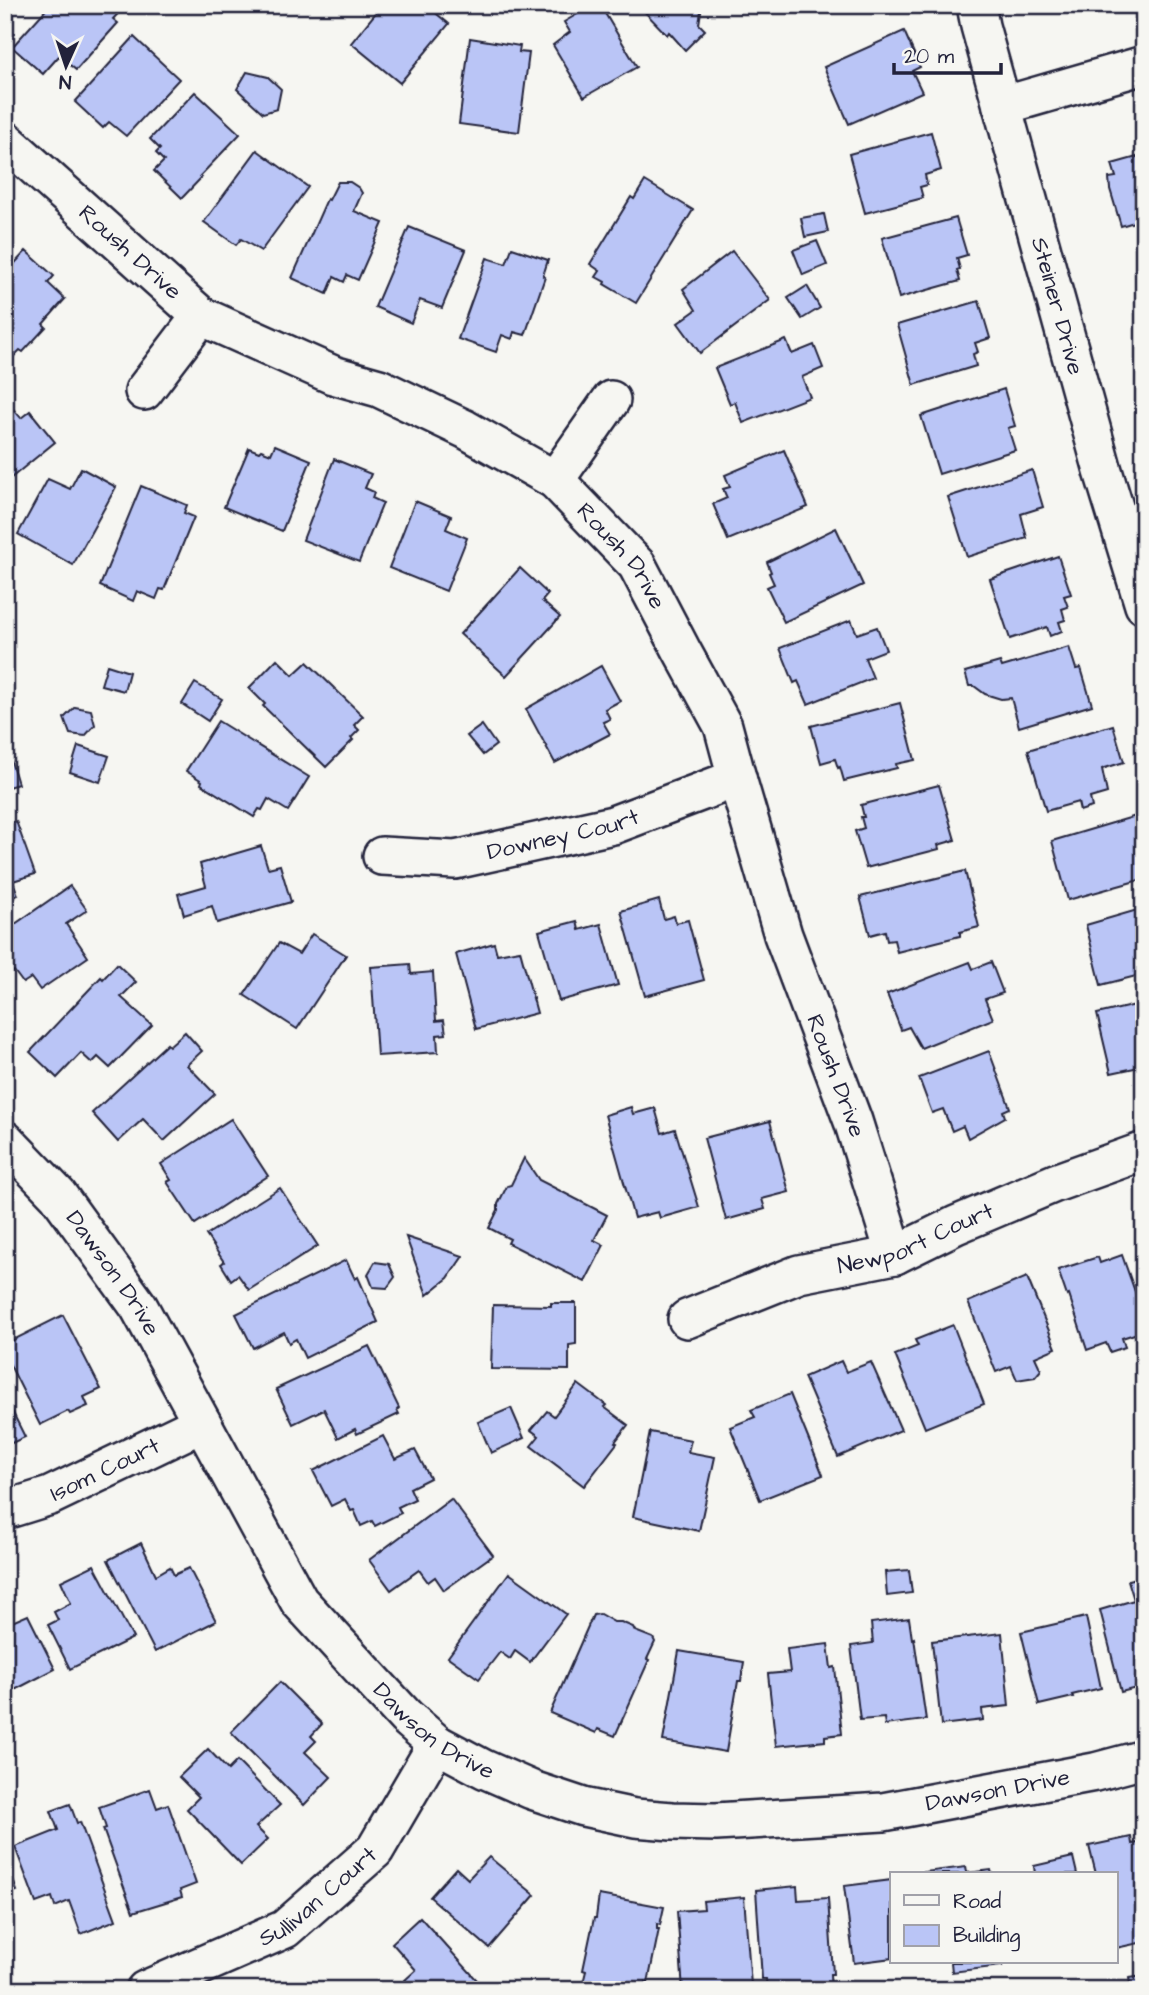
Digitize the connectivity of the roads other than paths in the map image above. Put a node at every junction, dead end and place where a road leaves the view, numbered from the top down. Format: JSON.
{"nodes":[{"id":1,"x":976,"y":5,"type":"edge"},
{"id":2,"x":1144,"y":65,"type":"edge"},
{"id":3,"x":1002,"y":106,"type":"junction"},
{"id":4,"x":5,"y":140,"type":"edge"},
{"id":5,"x":201,"y":316,"type":"junction"},
{"id":6,"x":144,"y":391,"type":"dead end"},
{"id":7,"x":611,"y":400,"type":"dead end"},
{"id":8,"x":555,"y":480,"type":"junction"},
{"id":9,"x":1144,"y":605,"type":"edge"},
{"id":10,"x":737,"y":778,"type":"junction"},
{"id":11,"x":382,"y":856,"type":"dead end"},
{"id":12,"x":5,"y":1140,"type":"edge"},
{"id":13,"x":1144,"y":1152,"type":"edge"},
{"id":14,"x":895,"y":1255,"type":"junction"},
{"id":15,"x":687,"y":1319,"type":"dead end"},
{"id":16,"x":202,"y":1423,"type":"junction"},
{"id":17,"x":5,"y":1510,"type":"edge"},
{"id":18,"x":437,"y":1744,"type":"junction"},
{"id":19,"x":1144,"y":1759,"type":"edge"},
{"id":20,"x":145,"y":1990,"type":"edge"}],
"edges":[{"from":1,"to":3,"type":"street","name":"Steiner Drive"},
{"from":2,"to":3,"type":"street"},
{"from":3,"to":9,"type":"street","name":"Steiner Drive"},
{"from":4,"to":5,"type":"street","name":"Roush Drive"},
{"from":5,"to":6,"type":"street"},
{"from":5,"to":8,"type":"street","name":"Roush Drive"},
{"from":7,"to":8,"type":"street"},
{"from":8,"to":10,"type":"street","name":"Roush Drive"},
{"from":10,"to":11,"type":"street","name":"Downey Court"},
{"from":10,"to":14,"type":"street","name":"Roush Drive"},
{"from":12,"to":16,"type":"street","name":"Dawson Drive"},
{"from":13,"to":14,"type":"street","name":"Newport Court"},
{"from":14,"to":15,"type":"street","name":"Newport Court"},
{"from":16,"to":17,"type":"street","name":"Isom Court"},
{"from":16,"to":18,"type":"street","name":"Dawson Drive"},
{"from":18,"to":19,"type":"street","name":"Dawson Drive"},
{"from":18,"to":20,"type":"street","name":"Sullivan Court"}]}
